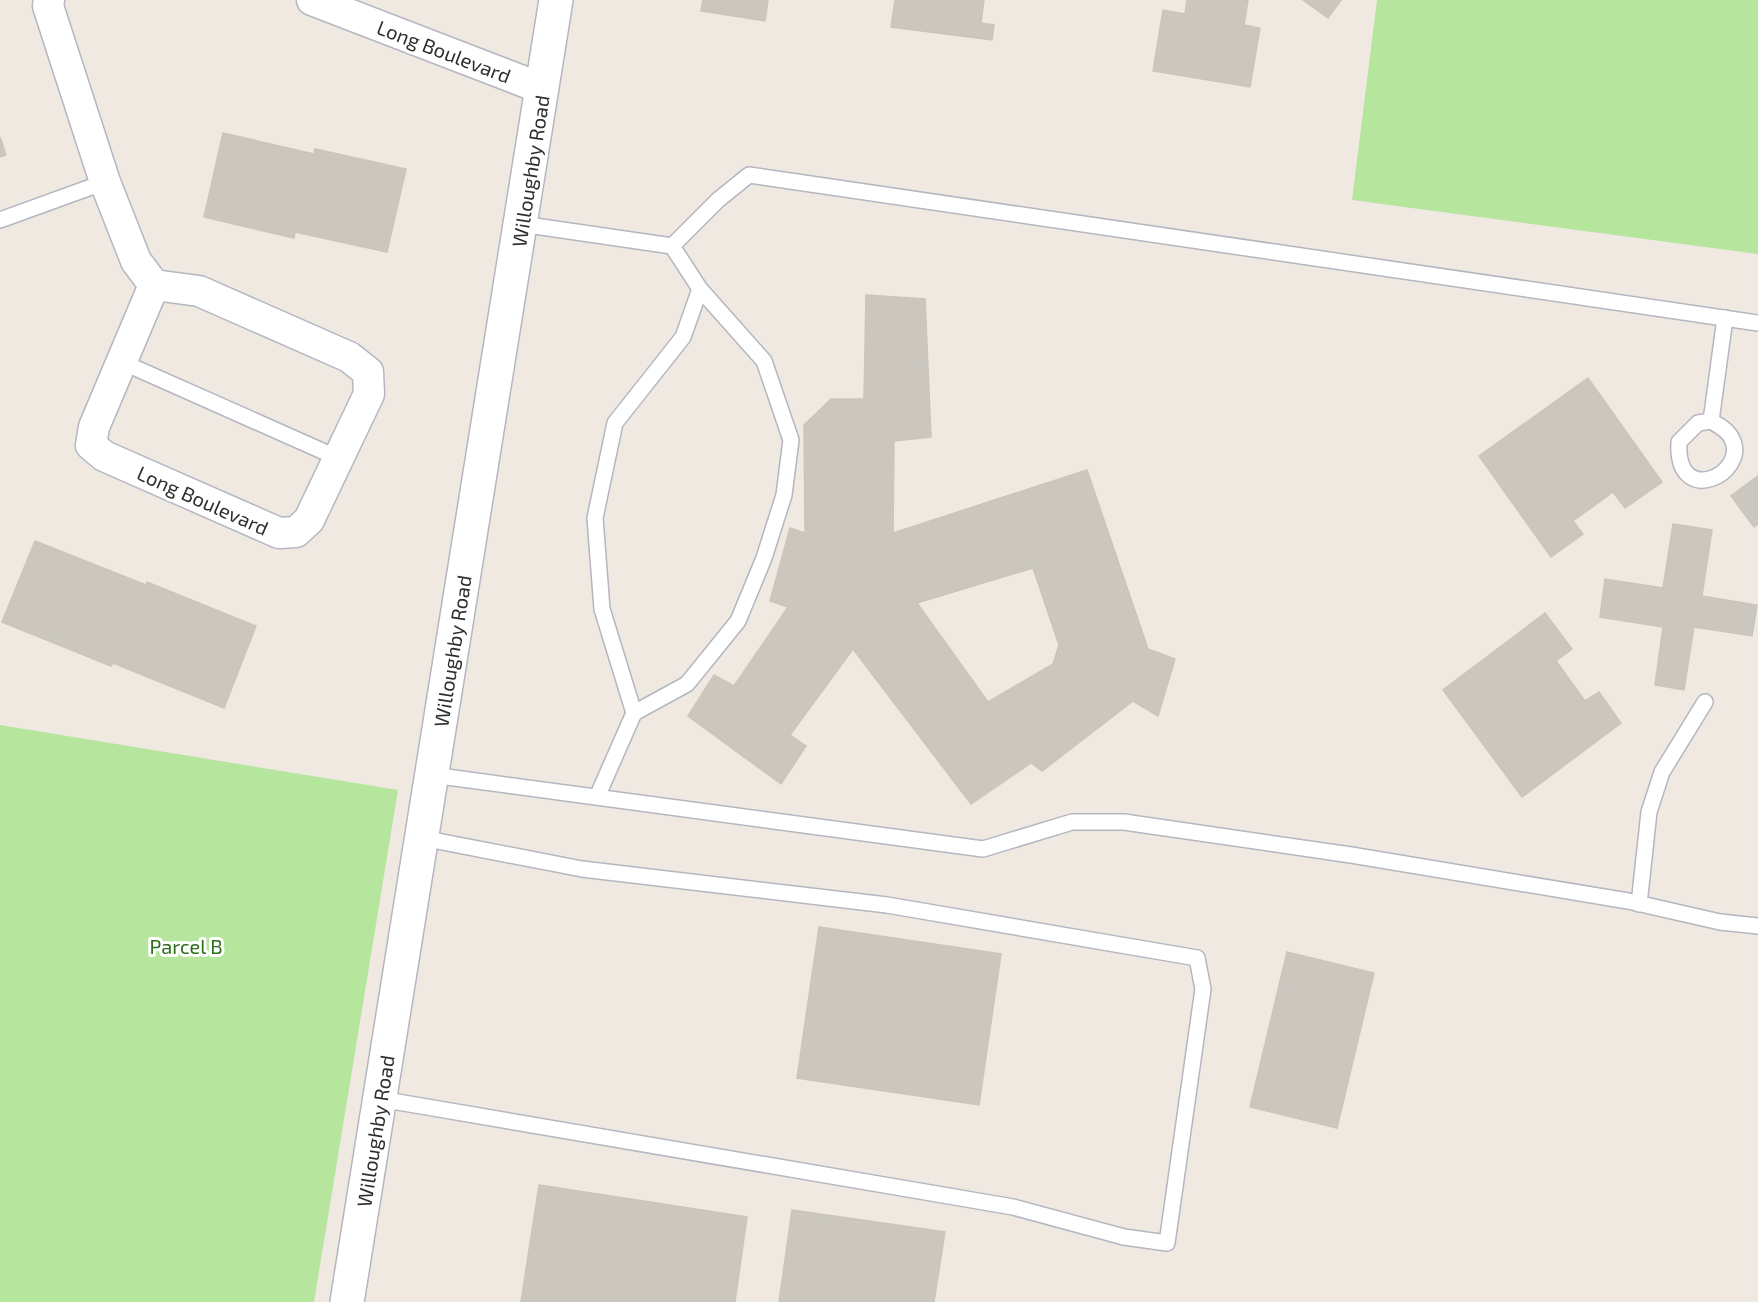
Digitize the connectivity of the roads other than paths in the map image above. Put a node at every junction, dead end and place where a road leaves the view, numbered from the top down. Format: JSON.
{"nodes":[{"id":1,"x":49,"y":0,"type":"edge"},
{"id":2,"x":312,"y":0,"type":"edge"},
{"id":3,"x":556,"y":0,"type":"edge"},
{"id":4,"x":543,"y":88,"type":"junction"},
{"id":5,"x":105,"y":182,"type":"junction"},
{"id":6,"x":0,"y":220,"type":"edge"},
{"id":7,"x":521,"y":225,"type":"junction"},
{"id":8,"x":672,"y":246,"type":"junction"},
{"id":9,"x":154,"y":285,"type":"junction"},
{"id":10,"x":700,"y":289,"type":"junction"},
{"id":11,"x":1725,"y":318,"type":"junction"},
{"id":12,"x":1758,"y":323,"type":"edge"},
{"id":13,"x":122,"y":362,"type":"junction"},
{"id":14,"x":1711,"y":421,"type":"dead end"},
{"id":15,"x":338,"y":458,"type":"junction"},
{"id":16,"x":1705,"y":702,"type":"dead end"},
{"id":17,"x":634,"y":713,"type":"junction"},
{"id":18,"x":432,"y":774,"type":"junction"},
{"id":19,"x":597,"y":797,"type":"junction"},
{"id":20,"x":422,"y":838,"type":"junction"},
{"id":21,"x":1640,"y":904,"type":"junction"},
{"id":22,"x":1758,"y":926,"type":"edge"},
{"id":23,"x":380,"y":1099,"type":"junction"},
{"id":24,"x":347,"y":1302,"type":"edge"}],
"edges":[{"from":1,"to":5,"type":"street"},
{"from":2,"to":4,"type":"street","name":"Long Boulevard"},
{"from":3,"to":4,"type":"street","name":"Willoughby Road"},
{"from":4,"to":7,"type":"street","name":"Willoughby Road"},
{"from":5,"to":6,"type":"lane"},
{"from":5,"to":9,"type":"street"},
{"from":7,"to":8,"type":"lane"},
{"from":7,"to":18,"type":"street","name":"Willoughby Road"},
{"from":8,"to":10,"type":"lane"},
{"from":8,"to":11,"type":"lane"},
{"from":9,"to":13,"type":"street","name":"Long Boulevard"},
{"from":9,"to":15,"type":"street","name":"Long Boulevard"},
{"from":10,"to":17,"type":"lane"},
{"from":10,"to":17,"type":"lane"},
{"from":11,"to":12,"type":"lane"},
{"from":11,"to":14,"type":"lane"},
{"from":13,"to":15,"type":"lane"},
{"from":13,"to":15,"type":"street","name":"Long Boulevard"},
{"from":16,"to":21,"type":"lane"},
{"from":17,"to":19,"type":"lane"},
{"from":18,"to":19,"type":"lane"},
{"from":18,"to":20,"type":"street","name":"Willoughby Road"},
{"from":19,"to":21,"type":"lane"},
{"from":20,"to":23,"type":"street","name":"Willoughby Road"},
{"from":20,"to":23,"type":"lane"},
{"from":21,"to":22,"type":"lane"},
{"from":23,"to":24,"type":"street","name":"Willoughby Road"}]}
